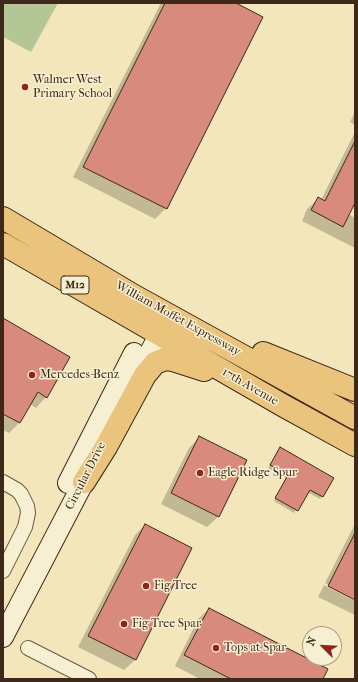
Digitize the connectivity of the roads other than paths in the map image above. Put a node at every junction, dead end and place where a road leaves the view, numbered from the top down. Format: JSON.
{"nodes":[{"id":1,"x":3,"y":218,"type":"edge"},
{"id":2,"x":3,"y":244,"type":"edge"},
{"id":3,"x":158,"y":321,"type":"junction"},
{"id":4,"x":228,"y":347,"type":"junction"},
{"id":5,"x":232,"y":376,"type":"junction"},
{"id":6,"x":355,"y":390,"type":"edge"},
{"id":7,"x":355,"y":418,"type":"edge"},
{"id":8,"x":355,"y":445,"type":"edge"},
{"id":9,"x":3,"y":482,"type":"edge"},
{"id":10,"x":84,"y":482,"type":"junction"},
{"id":11,"x":3,"y":571,"type":"edge"},
{"id":12,"x":3,"y":612,"type":"edge"},
{"id":13,"x":3,"y":638,"type":"edge"},
{"id":14,"x":28,"y":648,"type":"dead end"},
{"id":15,"x":90,"y":679,"type":"edge"}],
"edges":[{"from":1,"to":3,"type":"main road","name":"William Moffet Expressway","number":"M12"},
{"from":2,"to":3,"type":"main road","name":"William Moffet Expressway","number":"M12"},
{"from":3,"to":4,"type":"main road","name":"William Moffet Expressway","number":"M12"},
{"from":3,"to":5,"type":"main road","name":"17th Avenue","number":"M12"},
{"from":3,"to":10,"type":"street","name":"Circular Drive"},
{"from":3,"to":12,"type":"street","name":"Circular Drive"},
{"from":4,"to":6,"type":"main road"},
{"from":4,"to":7,"type":"main road","name":"William Moffet Expressway","number":"M12"},
{"from":5,"to":8,"type":"main road","name":"17th Avenue","number":"M12"},
{"from":5,"to":10,"type":"main road"},
{"from":9,"to":11,"type":"street"},
{"from":10,"to":13,"type":"street","name":"Circular Drive"},
{"from":14,"to":15,"type":"street"}]}
